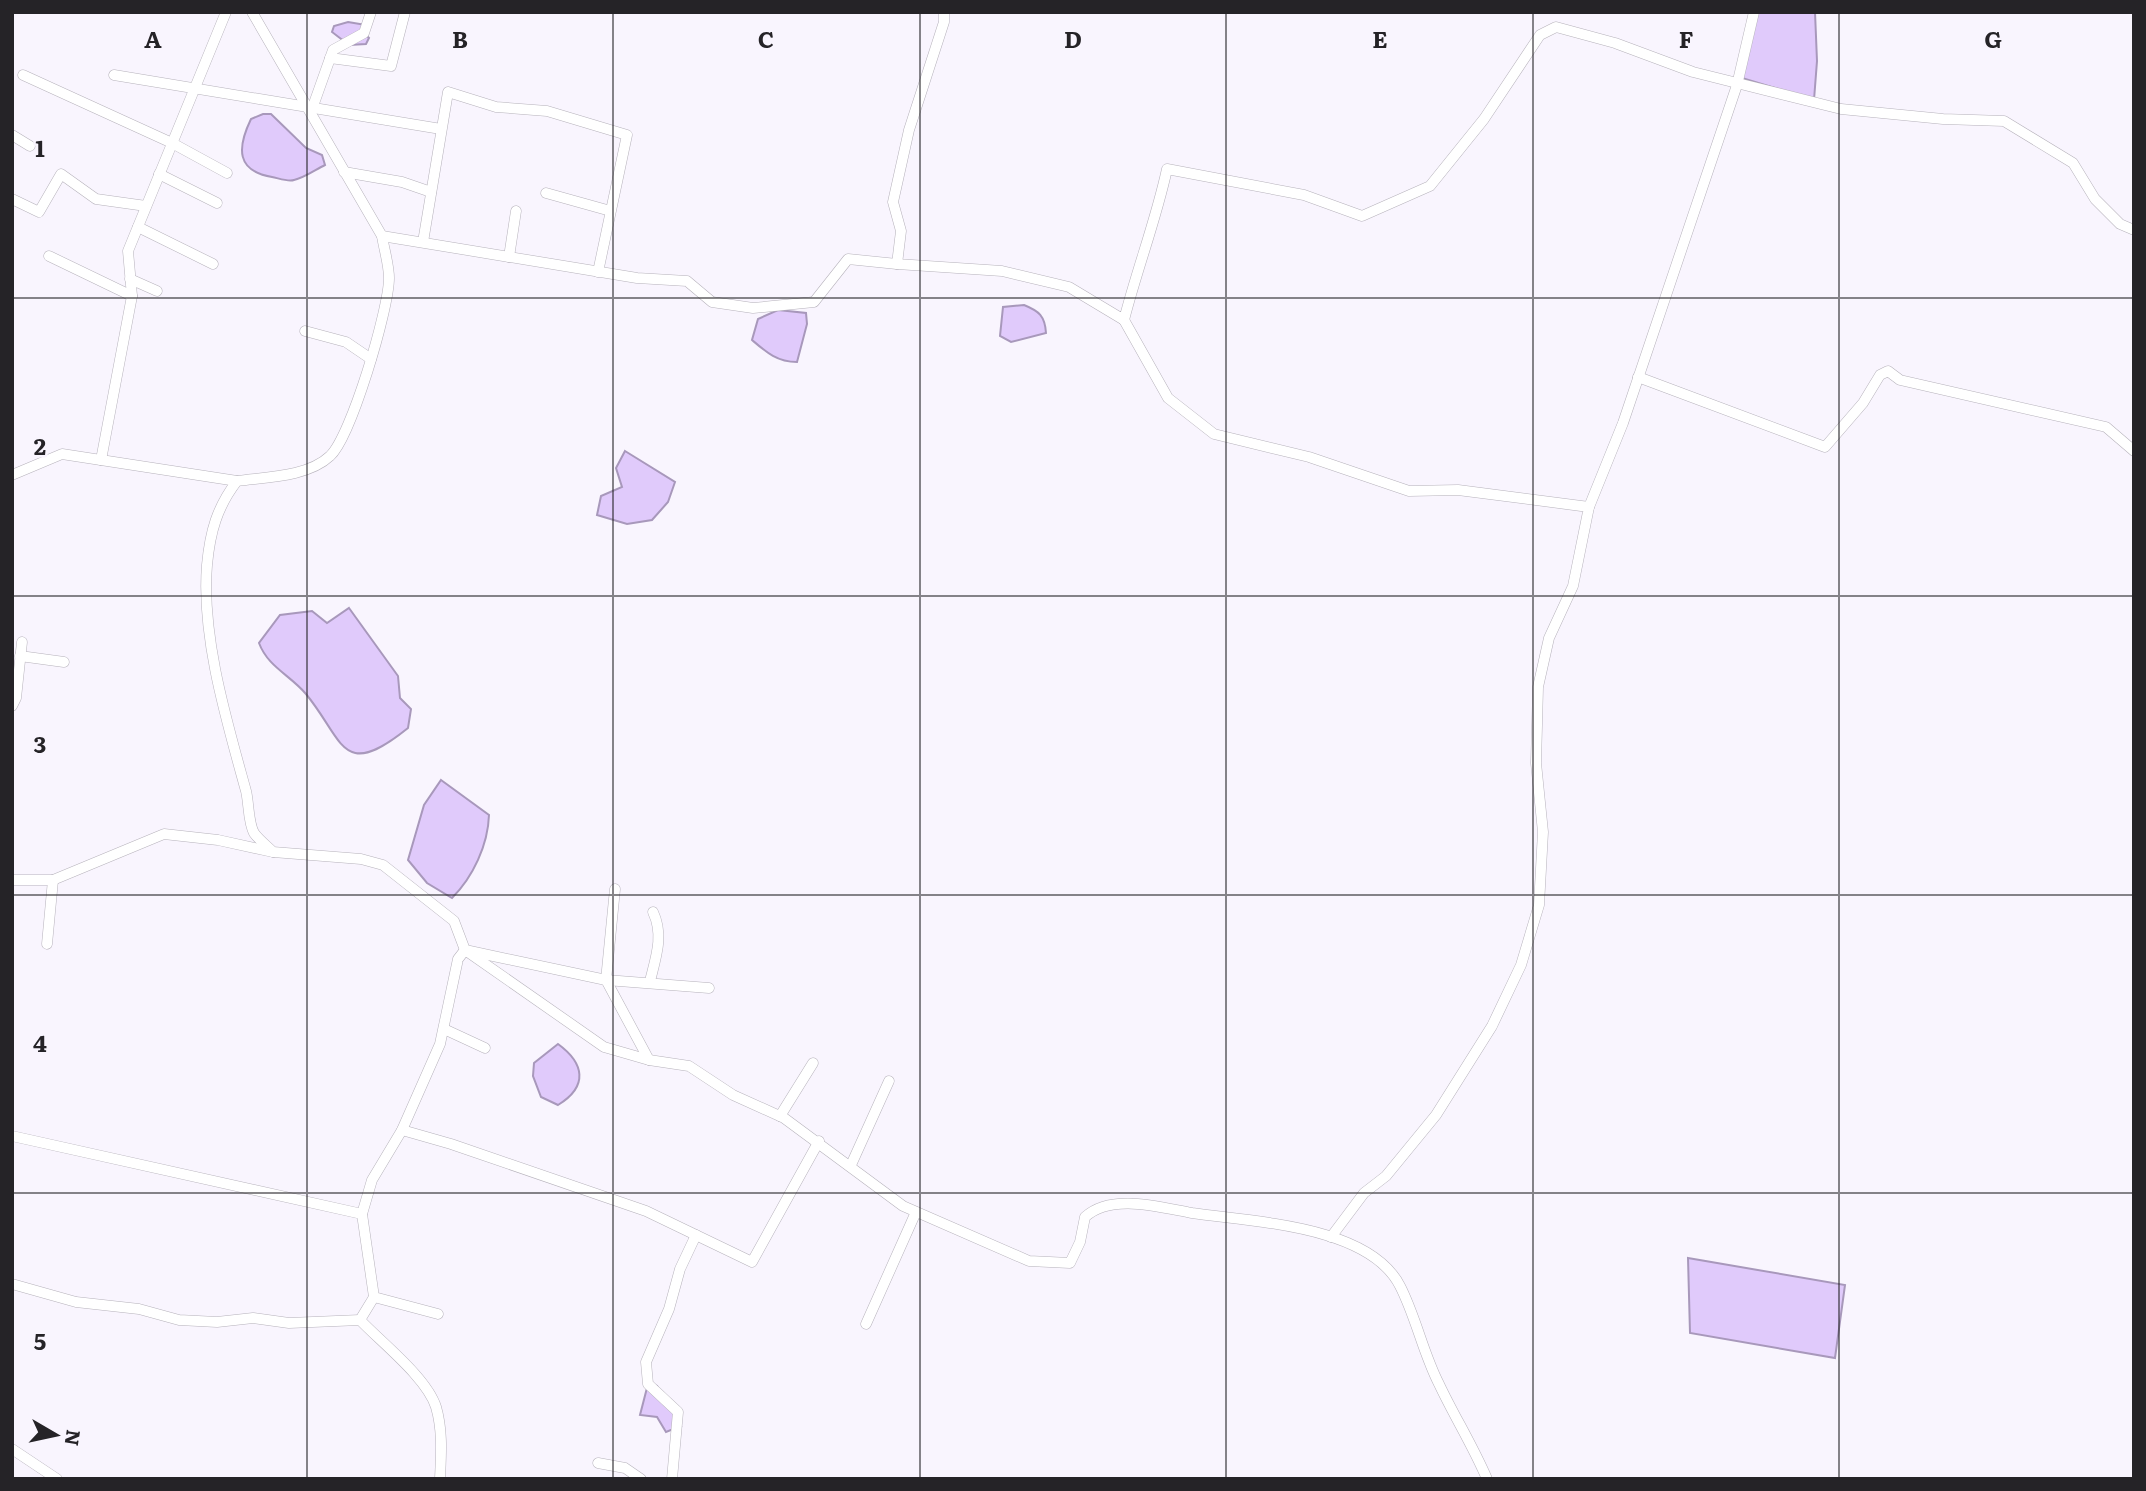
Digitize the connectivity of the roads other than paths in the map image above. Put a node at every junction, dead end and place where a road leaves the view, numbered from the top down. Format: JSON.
{"nodes":[{"id":1,"x":226,"y":12,"type":"edge"},
{"id":2,"x":252,"y":12,"type":"edge"},
{"id":3,"x":371,"y":12,"type":"edge"},
{"id":4,"x":405,"y":12,"type":"edge"},
{"id":5,"x":944,"y":12,"type":"edge"},
{"id":6,"x":1755,"y":12,"type":"edge"},
{"id":7,"x":330,"y":58,"type":"junction"},
{"id":8,"x":23,"y":75,"type":"dead end"},
{"id":9,"x":114,"y":75,"type":"dead end"},
{"id":10,"x":1737,"y":85,"type":"junction"},
{"id":11,"x":195,"y":89,"type":"junction"},
{"id":12,"x":310,"y":108,"type":"junction"},
{"id":13,"x":442,"y":129,"type":"junction"},
{"id":14,"x":12,"y":135,"type":"edge"},
{"id":15,"x":172,"y":143,"type":"junction"},
{"id":16,"x":30,"y":146,"type":"dead end"},
{"id":17,"x":344,"y":172,"type":"junction"},
{"id":18,"x":227,"y":173,"type":"dead end"},
{"id":19,"x":159,"y":174,"type":"junction"},
{"id":20,"x":431,"y":192,"type":"junction"},
{"id":21,"x":546,"y":193,"type":"dead end"},
{"id":22,"x":12,"y":199,"type":"edge"},
{"id":23,"x":217,"y":203,"type":"dead end"},
{"id":24,"x":146,"y":206,"type":"junction"},
{"id":25,"x":607,"y":210,"type":"dead end"},
{"id":26,"x":516,"y":211,"type":"dead end"},
{"id":27,"x":138,"y":227,"type":"junction"},
{"id":28,"x":2134,"y":230,"type":"edge"},
{"id":29,"x":382,"y":236,"type":"junction"},
{"id":30,"x":423,"y":243,"type":"junction"},
{"id":31,"x":49,"y":256,"type":"dead end"},
{"id":32,"x":509,"y":257,"type":"junction"},
{"id":33,"x":213,"y":264,"type":"dead end"},
{"id":34,"x":897,"y":264,"type":"junction"},
{"id":35,"x":598,"y":272,"type":"junction"},
{"id":36,"x":130,"y":279,"type":"junction"},
{"id":37,"x":157,"y":291,"type":"dead end"},
{"id":38,"x":132,"y":296,"type":"junction"},
{"id":39,"x":1124,"y":320,"type":"junction"},
{"id":40,"x":305,"y":331,"type":"dead end"},
{"id":41,"x":371,"y":359,"type":"junction"},
{"id":42,"x":1638,"y":377,"type":"junction"},
{"id":43,"x":2134,"y":451,"type":"edge"},
{"id":44,"x":101,"y":460,"type":"junction"},
{"id":45,"x":12,"y":475,"type":"edge"},
{"id":46,"x":237,"y":481,"type":"junction"},
{"id":47,"x":1589,"y":507,"type":"junction"},
{"id":48,"x":22,"y":642,"type":"dead end"},
{"id":49,"x":20,"y":656,"type":"junction"},
{"id":50,"x":64,"y":662,"type":"dead end"},
{"id":51,"x":12,"y":706,"type":"edge"},
{"id":52,"x":273,"y":852,"type":"junction"},
{"id":53,"x":12,"y":880,"type":"edge"},
{"id":54,"x":54,"y":880,"type":"junction"},
{"id":55,"x":615,"y":889,"type":"dead end"},
{"id":56,"x":653,"y":912,"type":"dead end"},
{"id":57,"x":47,"y":944,"type":"dead end"},
{"id":58,"x":465,"y":950,"type":"junction"},
{"id":59,"x":606,"y":980,"type":"junction"},
{"id":60,"x":650,"y":981,"type":"junction"},
{"id":61,"x":709,"y":988,"type":"dead end"},
{"id":62,"x":444,"y":1029,"type":"junction"},
{"id":63,"x":485,"y":1048,"type":"dead end"},
{"id":64,"x":649,"y":1060,"type":"junction"},
{"id":65,"x":813,"y":1063,"type":"dead end"},
{"id":66,"x":889,"y":1081,"type":"dead end"},
{"id":67,"x":780,"y":1116,"type":"junction"},
{"id":68,"x":402,"y":1130,"type":"junction"},
{"id":69,"x":12,"y":1136,"type":"edge"},
{"id":70,"x":819,"y":1141,"type":"junction"},
{"id":71,"x":851,"y":1165,"type":"junction"},
{"id":72,"x":916,"y":1212,"type":"junction"},
{"id":73,"x":362,"y":1214,"type":"junction"},
{"id":74,"x":696,"y":1235,"type":"junction"},
{"id":75,"x":1331,"y":1237,"type":"junction"},
{"id":76,"x":12,"y":1284,"type":"edge"},
{"id":77,"x":374,"y":1297,"type":"junction"},
{"id":78,"x":438,"y":1314,"type":"dead end"},
{"id":79,"x":360,"y":1320,"type":"junction"},
{"id":80,"x":866,"y":1324,"type":"dead end"},
{"id":81,"x":12,"y":1449,"type":"edge"},
{"id":82,"x":598,"y":1463,"type":"dead end"},
{"id":83,"x":57,"y":1479,"type":"edge"},
{"id":84,"x":440,"y":1479,"type":"edge"},
{"id":85,"x":641,"y":1479,"type":"edge"},
{"id":86,"x":672,"y":1479,"type":"edge"},
{"id":87,"x":1487,"y":1479,"type":"edge"}],
"edges":[{"from":1,"to":11,"type":"street"},
{"from":2,"to":12,"type":"street"},
{"from":3,"to":7,"type":"street"},
{"from":4,"to":7,"type":"street"},
{"from":5,"to":34,"type":"street"},
{"from":6,"to":10,"type":"street"},
{"from":7,"to":12,"type":"street"},
{"from":8,"to":15,"type":"street"},
{"from":9,"to":11,"type":"street"},
{"from":10,"to":28,"type":"street"},
{"from":10,"to":39,"type":"street"},
{"from":10,"to":42,"type":"street"},
{"from":11,"to":12,"type":"street"},
{"from":11,"to":15,"type":"street"},
{"from":12,"to":13,"type":"street"},
{"from":12,"to":17,"type":"street"},
{"from":13,"to":20,"type":"street"},
{"from":13,"to":35,"type":"street"},
{"from":14,"to":16,"type":"street"},
{"from":15,"to":18,"type":"street"},
{"from":15,"to":19,"type":"street"},
{"from":17,"to":20,"type":"street"},
{"from":17,"to":29,"type":"street"},
{"from":19,"to":23,"type":"street"},
{"from":19,"to":24,"type":"street"},
{"from":20,"to":30,"type":"street"},
{"from":21,"to":25,"type":"street"},
{"from":22,"to":24,"type":"street"},
{"from":24,"to":27,"type":"street"},
{"from":26,"to":32,"type":"street"},
{"from":27,"to":33,"type":"street"},
{"from":27,"to":36,"type":"street"},
{"from":29,"to":30,"type":"street"},
{"from":29,"to":41,"type":"street"},
{"from":30,"to":32,"type":"street"},
{"from":31,"to":38,"type":"street"},
{"from":32,"to":35,"type":"street"},
{"from":34,"to":35,"type":"street"},
{"from":34,"to":39,"type":"street"},
{"from":36,"to":37,"type":"street"},
{"from":36,"to":38,"type":"street"},
{"from":38,"to":44,"type":"street"},
{"from":39,"to":47,"type":"street"},
{"from":40,"to":41,"type":"street"},
{"from":41,"to":46,"type":"street"},
{"from":42,"to":43,"type":"street"},
{"from":42,"to":47,"type":"street"},
{"from":44,"to":45,"type":"street"},
{"from":44,"to":46,"type":"street"},
{"from":46,"to":52,"type":"street"},
{"from":47,"to":75,"type":"street"},
{"from":48,"to":49,"type":"street"},
{"from":49,"to":50,"type":"street"},
{"from":49,"to":51,"type":"street"},
{"from":52,"to":54,"type":"street"},
{"from":52,"to":58,"type":"street"},
{"from":53,"to":54,"type":"street"},
{"from":54,"to":57,"type":"street"},
{"from":55,"to":59,"type":"street"},
{"from":56,"to":60,"type":"street"},
{"from":58,"to":59,"type":"street"},
{"from":58,"to":62,"type":"street"},
{"from":58,"to":64,"type":"street"},
{"from":59,"to":60,"type":"street"},
{"from":59,"to":64,"type":"street"},
{"from":60,"to":61,"type":"street"},
{"from":62,"to":63,"type":"street"},
{"from":62,"to":68,"type":"street"},
{"from":64,"to":67,"type":"street"},
{"from":65,"to":67,"type":"street"},
{"from":66,"to":71,"type":"street"},
{"from":67,"to":70,"type":"street"},
{"from":68,"to":73,"type":"street"},
{"from":68,"to":74,"type":"street"},
{"from":69,"to":73,"type":"street"},
{"from":70,"to":71,"type":"street"},
{"from":70,"to":74,"type":"street"},
{"from":71,"to":72,"type":"street"},
{"from":72,"to":75,"type":"street"},
{"from":72,"to":80,"type":"street"},
{"from":73,"to":77,"type":"street"},
{"from":74,"to":86,"type":"street"},
{"from":75,"to":87,"type":"street"},
{"from":76,"to":79,"type":"street"},
{"from":77,"to":78,"type":"street"},
{"from":77,"to":79,"type":"street"},
{"from":79,"to":84,"type":"street"},
{"from":81,"to":83,"type":"street"},
{"from":82,"to":85,"type":"street"}]}
